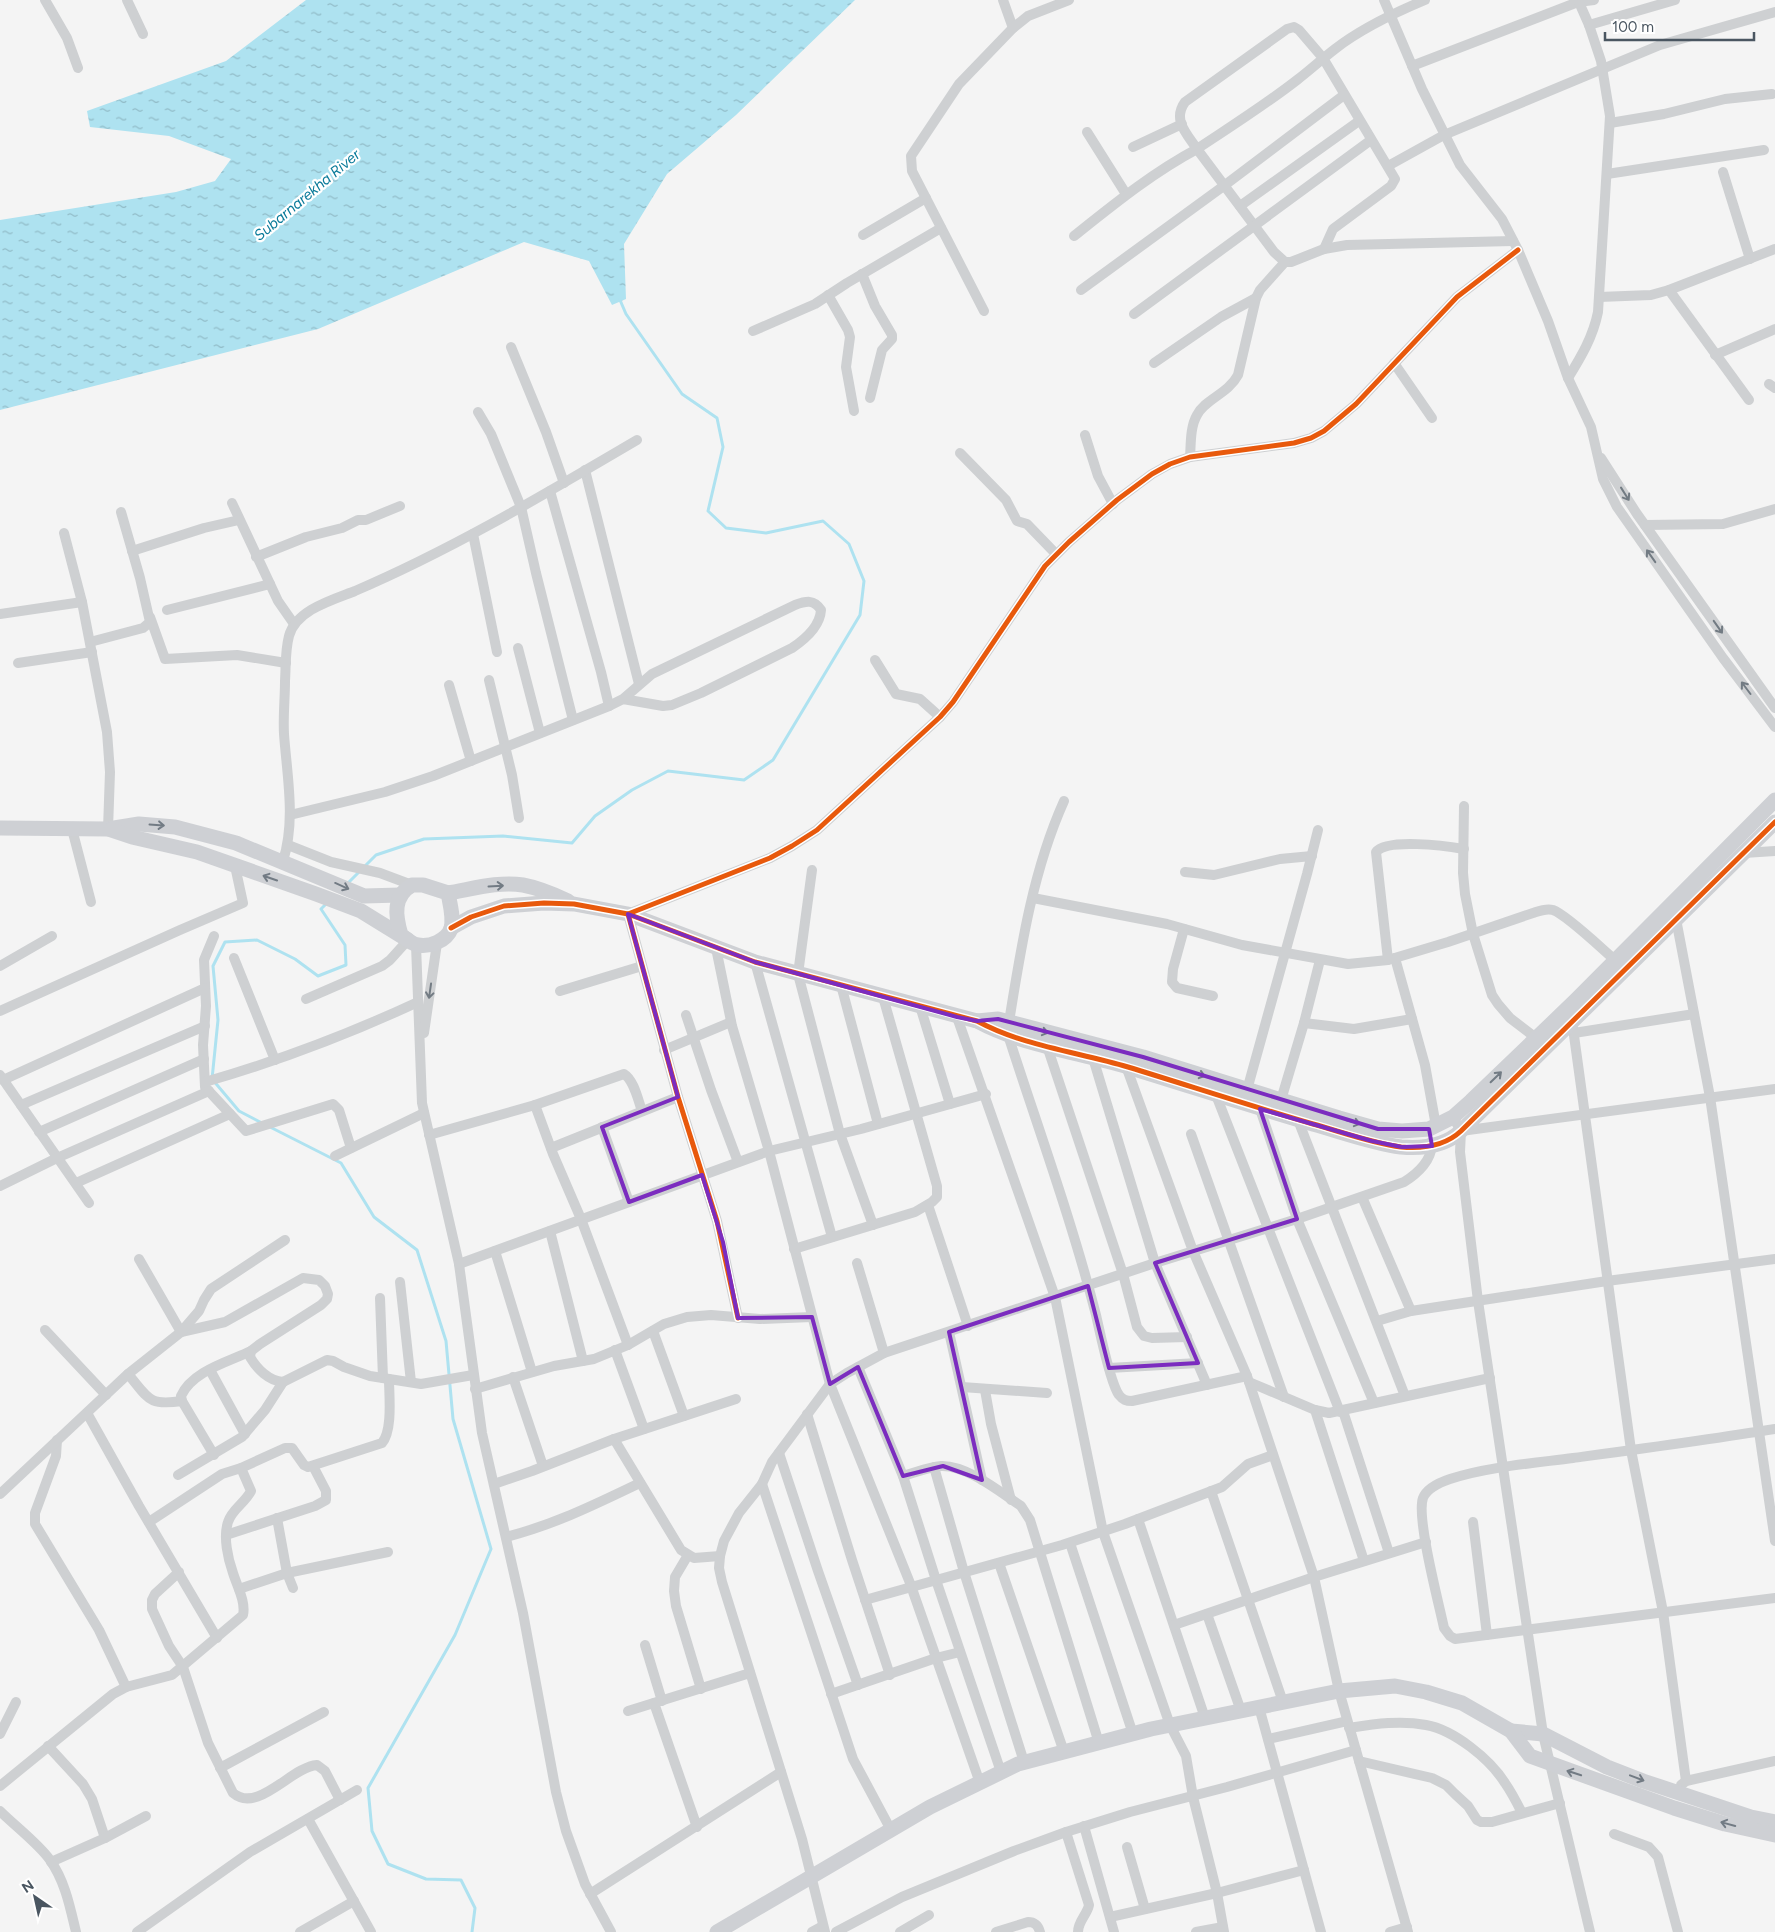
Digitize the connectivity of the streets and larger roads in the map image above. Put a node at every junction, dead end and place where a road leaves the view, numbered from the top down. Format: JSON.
{"nodes":[{"id":1,"x":45,"y":0,"type":"edge"},
{"id":2,"x":127,"y":0,"type":"edge"},
{"id":3,"x":1003,"y":0,"type":"edge"},
{"id":4,"x":1069,"y":0,"type":"edge"},
{"id":5,"x":1384,"y":0,"type":"edge"},
{"id":6,"x":1425,"y":0,"type":"edge"},
{"id":7,"x":1594,"y":0,"type":"edge"},
{"id":8,"x":1674,"y":0,"type":"edge"},
{"id":9,"x":1578,"y":1,"type":"edge"},
{"id":10,"x":1775,"y":12,"type":"edge"},
{"id":11,"x":1390,"y":14,"type":"junction"},
{"id":12,"x":1589,"y":25,"type":"junction"},
{"id":13,"x":1013,"y":28,"type":"junction"},
{"id":14,"x":143,"y":34,"type":"dead end"},
{"id":15,"x":1323,"y":58,"type":"junction"},
{"id":16,"x":1412,"y":66,"type":"junction"},
{"id":17,"x":78,"y":68,"type":"dead end"},
{"id":18,"x":1602,"y":68,"type":"junction"},
{"id":19,"x":1772,"y":94,"type":"dead end"},
{"id":20,"x":1344,"y":95,"type":"junction"},
{"id":21,"x":1359,"y":121,"type":"junction"},
{"id":22,"x":1610,"y":123,"type":"junction"},
{"id":23,"x":1182,"y":124,"type":"junction"},
{"id":24,"x":1087,"y":132,"type":"dead end"},
{"id":25,"x":1444,"y":135,"type":"junction"},
{"id":26,"x":1371,"y":140,"type":"junction"},
{"id":27,"x":1133,"y":147,"type":"dead end"},
{"id":28,"x":1197,"y":150,"type":"junction"},
{"id":29,"x":1764,"y":150,"type":"dead end"},
{"id":30,"x":1388,"y":166,"type":"junction"},
{"id":31,"x":1723,"y":172,"type":"dead end"},
{"id":32,"x":1607,"y":174,"type":"junction"},
{"id":33,"x":1225,"y":186,"type":"junction"},
{"id":34,"x":1126,"y":194,"type":"junction"},
{"id":35,"x":926,"y":198,"type":"junction"},
{"id":36,"x":1240,"y":206,"type":"junction"},
{"id":37,"x":1255,"y":226,"type":"junction"},
{"id":38,"x":942,"y":228,"type":"junction"},
{"id":39,"x":863,"y":236,"type":"dead end"},
{"id":40,"x":1074,"y":236,"type":"dead end"},
{"id":41,"x":1516,"y":246,"type":"junction"},
{"id":42,"x":1324,"y":248,"type":"junction"},
{"id":43,"x":1775,"y":249,"type":"edge"},
{"id":44,"x":1750,"y":259,"type":"junction"},
{"id":45,"x":1285,"y":262,"type":"junction"},
{"id":46,"x":862,"y":274,"type":"junction"},
{"id":47,"x":1081,"y":290,"type":"dead end"},
{"id":48,"x":1669,"y":290,"type":"junction"},
{"id":49,"x":828,"y":295,"type":"junction"},
{"id":50,"x":1599,"y":297,"type":"junction"},
{"id":51,"x":1256,"y":298,"type":"junction"},
{"id":52,"x":984,"y":312,"type":"dead end"},
{"id":53,"x":1134,"y":314,"type":"dead end"},
{"id":54,"x":1775,"y":329,"type":"edge"},
{"id":55,"x":753,"y":331,"type":"dead end"},
{"id":56,"x":510,"y":347,"type":"dead end"},
{"id":57,"x":1715,"y":355,"type":"junction"},
{"id":58,"x":1154,"y":363,"type":"dead end"},
{"id":59,"x":1394,"y":363,"type":"junction"},
{"id":60,"x":1568,"y":378,"type":"junction"},
{"id":61,"x":870,"y":398,"type":"dead end"},
{"id":62,"x":1749,"y":400,"type":"dead end"},
{"id":63,"x":854,"y":410,"type":"dead end"},
{"id":64,"x":478,"y":412,"type":"dead end"},
{"id":65,"x":1432,"y":418,"type":"dead end"},
{"id":66,"x":1085,"y":435,"type":"dead end"},
{"id":67,"x":637,"y":440,"type":"dead end"},
{"id":68,"x":960,"y":453,"type":"dead end"},
{"id":69,"x":1598,"y":453,"type":"junction"},
{"id":70,"x":1190,"y":457,"type":"junction"},
{"id":71,"x":585,"y":470,"type":"junction"},
{"id":72,"x":564,"y":483,"type":"junction"},
{"id":73,"x":550,"y":490,"type":"junction"},
{"id":74,"x":232,"y":503,"type":"dead end"},
{"id":75,"x":1113,"y":504,"type":"junction"},
{"id":76,"x":400,"y":506,"type":"dead end"},
{"id":77,"x":521,"y":508,"type":"junction"},
{"id":78,"x":1775,"y":509,"type":"edge"},
{"id":79,"x":121,"y":512,"type":"dead end"},
{"id":80,"x":240,"y":520,"type":"junction"},
{"id":81,"x":1642,"y":521,"type":"junction"},
{"id":82,"x":1629,"y":524,"type":"junction"},
{"id":83,"x":64,"y":533,"type":"dead end"},
{"id":84,"x":473,"y":534,"type":"junction"},
{"id":85,"x":132,"y":551,"type":"junction"},
{"id":86,"x":1056,"y":554,"type":"junction"},
{"id":87,"x":256,"y":557,"type":"junction"},
{"id":88,"x":270,"y":584,"type":"junction"},
{"id":89,"x":82,"y":602,"type":"junction"},
{"id":90,"x":167,"y":610,"type":"dead end"},
{"id":91,"x":0,"y":614,"type":"edge"},
{"id":92,"x":150,"y":617,"type":"junction"},
{"id":93,"x":294,"y":624,"type":"junction"},
{"id":94,"x":91,"y":647,"type":"junction"},
{"id":95,"x":518,"y":648,"type":"dead end"},
{"id":96,"x":497,"y":652,"type":"dead end"},
{"id":97,"x":875,"y":660,"type":"dead end"},
{"id":98,"x":18,"y":663,"type":"dead end"},
{"id":99,"x":286,"y":663,"type":"junction"},
{"id":100,"x":489,"y":680,"type":"dead end"},
{"id":101,"x":639,"y":684,"type":"junction"},
{"id":102,"x":449,"y":686,"type":"dead end"},
{"id":103,"x":623,"y":699,"type":"junction"},
{"id":104,"x":609,"y":706,"type":"junction"},
{"id":105,"x":1775,"y":708,"type":"edge"},
{"id":106,"x":940,"y":717,"type":"junction"},
{"id":107,"x":573,"y":720,"type":"junction"},
{"id":108,"x":1775,"y":727,"type":"edge"},
{"id":109,"x":540,"y":733,"type":"junction"},
{"id":110,"x":504,"y":748,"type":"junction"},
{"id":111,"x":471,"y":761,"type":"junction"},
{"id":112,"x":1775,"y":800,"type":"edge"},
{"id":113,"x":1064,"y":801,"type":"dead end"},
{"id":114,"x":1464,"y":806,"type":"dead end"},
{"id":115,"x":290,"y":815,"type":"junction"},
{"id":116,"x":519,"y":818,"type":"dead end"},
{"id":117,"x":1775,"y":822,"type":"edge"},
{"id":118,"x":0,"y":828,"type":"edge"},
{"id":119,"x":72,"y":829,"type":"junction"},
{"id":120,"x":108,"y":829,"type":"junction"},
{"id":121,"x":1318,"y":830,"type":"dead end"},
{"id":122,"x":288,"y":844,"type":"junction"},
{"id":123,"x":1464,"y":849,"type":"junction"},
{"id":124,"x":1775,"y":851,"type":"edge"},
{"id":125,"x":1743,"y":853,"type":"junction"},
{"id":126,"x":1312,"y":856,"type":"junction"},
{"id":127,"x":283,"y":861,"type":"junction"},
{"id":128,"x":235,"y":866,"type":"junction"},
{"id":129,"x":812,"y":870,"type":"dead end"},
{"id":130,"x":1185,"y":872,"type":"dead end"},
{"id":131,"x":412,"y":886,"type":"junction"},
{"id":132,"x":448,"y":894,"type":"junction"},
{"id":133,"x":400,"y":896,"type":"junction"},
{"id":134,"x":1033,"y":898,"type":"junction"},
{"id":135,"x":91,"y":902,"type":"dead end"},
{"id":136,"x":574,"y":904,"type":"junction"},
{"id":137,"x":628,"y":914,"type":"junction"},
{"id":138,"x":1676,"y":919,"type":"junction"},
{"id":139,"x":451,"y":928,"type":"junction"},
{"id":140,"x":1184,"y":929,"type":"junction"},
{"id":141,"x":1473,"y":934,"type":"junction"},
{"id":142,"x":52,"y":936,"type":"dead end"},
{"id":143,"x":214,"y":936,"type":"dead end"},
{"id":144,"x":412,"y":942,"type":"junction"},
{"id":145,"x":437,"y":943,"type":"junction"},
{"id":146,"x":716,"y":948,"type":"junction"},
{"id":147,"x":1286,"y":953,"type":"junction"},
{"id":148,"x":234,"y":958,"type":"dead end"},
{"id":149,"x":1391,"y":959,"type":"junction"},
{"id":150,"x":1320,"y":960,"type":"junction"},
{"id":151,"x":1615,"y":960,"type":"junction"},
{"id":152,"x":755,"y":962,"type":"junction"},
{"id":153,"x":0,"y":966,"type":"edge"},
{"id":154,"x":642,"y":966,"type":"junction"},
{"id":155,"x":798,"y":974,"type":"junction"},
{"id":156,"x":841,"y":985,"type":"junction"},
{"id":157,"x":205,"y":988,"type":"junction"},
{"id":158,"x":560,"y":991,"type":"dead end"},
{"id":159,"x":1213,"y":996,"type":"dead end"},
{"id":160,"x":883,"y":997,"type":"junction"},
{"id":161,"x":306,"y":999,"type":"dead end"},
{"id":162,"x":418,"y":1002,"type":"junction"},
{"id":163,"x":920,"y":1006,"type":"junction"},
{"id":164,"x":0,"y":1011,"type":"edge"},
{"id":165,"x":1694,"y":1014,"type":"junction"},
{"id":166,"x":686,"y":1015,"type":"dead end"},
{"id":167,"x":957,"y":1017,"type":"junction"},
{"id":168,"x":1412,"y":1019,"type":"junction"},
{"id":169,"x":731,"y":1022,"type":"junction"},
{"id":170,"x":1304,"y":1023,"type":"junction"},
{"id":171,"x":205,"y":1026,"type":"junction"},
{"id":172,"x":1573,"y":1027,"type":"junction"},
{"id":173,"x":1009,"y":1029,"type":"junction"},
{"id":174,"x":694,"y":1037,"type":"junction"},
{"id":175,"x":1536,"y":1038,"type":"junction"},
{"id":176,"x":1047,"y":1046,"type":"junction"},
{"id":177,"x":664,"y":1050,"type":"junction"},
{"id":178,"x":1093,"y":1058,"type":"junction"},
{"id":179,"x":204,"y":1059,"type":"junction"},
{"id":180,"x":275,"y":1060,"type":"junction"},
{"id":181,"x":420,"y":1060,"type":"junction"},
{"id":182,"x":1126,"y":1066,"type":"junction"},
{"id":183,"x":2,"y":1078,"type":"edge"},
{"id":184,"x":207,"y":1087,"type":"junction"},
{"id":185,"x":1775,"y":1089,"type":"edge"},
{"id":186,"x":1247,"y":1090,"type":"junction"},
{"id":187,"x":986,"y":1094,"type":"junction"},
{"id":188,"x":1216,"y":1095,"type":"junction"},
{"id":189,"x":1710,"y":1097,"type":"junction"},
{"id":190,"x":678,"y":1098,"type":"junction"},
{"id":191,"x":1281,"y":1100,"type":"junction"},
{"id":192,"x":950,"y":1104,"type":"junction"},
{"id":193,"x":21,"y":1105,"type":"junction"},
{"id":194,"x":535,"y":1105,"type":"junction"},
{"id":195,"x":1260,"y":1109,"type":"junction"},
{"id":196,"x":642,"y":1111,"type":"junction"},
{"id":197,"x":424,"y":1113,"type":"junction"},
{"id":198,"x":230,"y":1114,"type":"junction"},
{"id":199,"x":916,"y":1114,"type":"junction"},
{"id":200,"x":1586,"y":1115,"type":"junction"},
{"id":201,"x":1453,"y":1117,"type":"junction"},
{"id":202,"x":1298,"y":1120,"type":"junction"},
{"id":203,"x":878,"y":1124,"type":"junction"},
{"id":204,"x":602,"y":1127,"type":"junction"},
{"id":205,"x":1432,"y":1128,"type":"junction"},
{"id":206,"x":1461,"y":1131,"type":"junction"},
{"id":207,"x":39,"y":1132,"type":"junction"},
{"id":208,"x":429,"y":1134,"type":"junction"},
{"id":209,"x":840,"y":1134,"type":"junction"},
{"id":210,"x":1191,"y":1134,"type":"dead end"},
{"id":211,"x":806,"y":1142,"type":"junction"},
{"id":212,"x":1432,"y":1146,"type":"junction"},
{"id":213,"x":351,"y":1148,"type":"junction"},
{"id":214,"x":550,"y":1148,"type":"junction"},
{"id":215,"x":769,"y":1151,"type":"junction"},
{"id":216,"x":335,"y":1156,"type":"dead end"},
{"id":217,"x":57,"y":1158,"type":"junction"},
{"id":218,"x":738,"y":1162,"type":"junction"},
{"id":219,"x":702,"y":1175,"type":"junction"},
{"id":220,"x":76,"y":1184,"type":"junction"},
{"id":221,"x":0,"y":1186,"type":"edge"},
{"id":222,"x":1362,"y":1197,"type":"junction"},
{"id":223,"x":629,"y":1202,"type":"junction"},
{"id":224,"x":90,"y":1203,"type":"dead end"},
{"id":225,"x":928,"y":1205,"type":"junction"},
{"id":226,"x":1331,"y":1208,"type":"junction"},
{"id":227,"x":581,"y":1219,"type":"junction"},
{"id":228,"x":1297,"y":1219,"type":"junction"},
{"id":229,"x":873,"y":1225,"type":"junction"},
{"id":230,"x":1269,"y":1228,"type":"junction"},
{"id":231,"x":550,"y":1230,"type":"junction"},
{"id":232,"x":832,"y":1237,"type":"junction"},
{"id":233,"x":285,"y":1240,"type":"dead end"},
{"id":234,"x":1230,"y":1240,"type":"junction"},
{"id":235,"x":794,"y":1249,"type":"junction"},
{"id":236,"x":495,"y":1251,"type":"junction"},
{"id":237,"x":1193,"y":1251,"type":"junction"},
{"id":238,"x":138,"y":1259,"type":"dead end"},
{"id":239,"x":1775,"y":1259,"type":"edge"},
{"id":240,"x":857,"y":1263,"type":"dead end"},
{"id":241,"x":1155,"y":1263,"type":"junction"},
{"id":242,"x":459,"y":1264,"type":"junction"},
{"id":243,"x":1734,"y":1265,"type":"junction"},
{"id":244,"x":1123,"y":1274,"type":"junction"},
{"id":245,"x":1607,"y":1281,"type":"junction"},
{"id":246,"x":400,"y":1282,"type":"dead end"},
{"id":247,"x":1088,"y":1286,"type":"junction"},
{"id":248,"x":1055,"y":1297,"type":"junction"},
{"id":249,"x":380,"y":1298,"type":"dead end"},
{"id":250,"x":1478,"y":1301,"type":"junction"},
{"id":251,"x":1411,"y":1311,"type":"junction"},
{"id":252,"x":812,"y":1317,"type":"junction"},
{"id":253,"x":738,"y":1318,"type":"junction"},
{"id":254,"x":1377,"y":1321,"type":"junction"},
{"id":255,"x":968,"y":1326,"type":"junction"},
{"id":256,"x":45,"y":1330,"type":"dead end"},
{"id":257,"x":652,"y":1331,"type":"junction"},
{"id":258,"x":181,"y":1332,"type":"junction"},
{"id":259,"x":948,"y":1332,"type":"junction"},
{"id":260,"x":1186,"y":1337,"type":"junction"},
{"id":261,"x":628,"y":1345,"type":"junction"},
{"id":262,"x":615,"y":1350,"type":"junction"},
{"id":263,"x":251,"y":1351,"type":"junction"},
{"id":264,"x":884,"y":1353,"type":"junction"},
{"id":265,"x":583,"y":1361,"type":"junction"},
{"id":266,"x":1198,"y":1363,"type":"junction"},
{"id":267,"x":858,"y":1367,"type":"junction"},
{"id":268,"x":1110,"y":1368,"type":"junction"},
{"id":269,"x":210,"y":1370,"type":"junction"},
{"id":270,"x":532,"y":1372,"type":"junction"},
{"id":271,"x":128,"y":1374,"type":"junction"},
{"id":272,"x":473,"y":1375,"type":"junction"},
{"id":273,"x":513,"y":1377,"type":"junction"},
{"id":274,"x":386,"y":1378,"type":"junction"},
{"id":275,"x":1490,"y":1378,"type":"junction"},
{"id":276,"x":1248,"y":1379,"type":"junction"},
{"id":277,"x":283,"y":1382,"type":"junction"},
{"id":278,"x":416,"y":1383,"type":"junction"},
{"id":279,"x":830,"y":1384,"type":"junction"},
{"id":280,"x":1207,"y":1385,"type":"junction"},
{"id":281,"x":962,"y":1387,"type":"junction"},
{"id":282,"x":475,"y":1389,"type":"junction"},
{"id":283,"x":985,"y":1390,"type":"junction"},
{"id":284,"x":1046,"y":1393,"type":"dead end"},
{"id":285,"x":106,"y":1395,"type":"junction"},
{"id":286,"x":1405,"y":1396,"type":"junction"},
{"id":287,"x":1284,"y":1397,"type":"junction"},
{"id":288,"x":736,"y":1398,"type":"dead end"},
{"id":289,"x":182,"y":1401,"type":"junction"},
{"id":290,"x":1374,"y":1403,"type":"junction"},
{"id":291,"x":1315,"y":1410,"type":"junction"},
{"id":292,"x":1342,"y":1411,"type":"junction"},
{"id":293,"x":87,"y":1413,"type":"junction"},
{"id":294,"x":807,"y":1414,"type":"junction"},
{"id":295,"x":684,"y":1416,"type":"junction"},
{"id":296,"x":644,"y":1429,"type":"junction"},
{"id":297,"x":1775,"y":1429,"type":"edge"},
{"id":298,"x":1759,"y":1432,"type":"junction"},
{"id":299,"x":244,"y":1434,"type":"junction"},
{"id":300,"x":614,"y":1439,"type":"junction"},
{"id":301,"x":57,"y":1440,"type":"junction"},
{"id":302,"x":1632,"y":1450,"type":"junction"},
{"id":303,"x":779,"y":1453,"type":"junction"},
{"id":304,"x":214,"y":1455,"type":"junction"},
{"id":305,"x":1273,"y":1455,"type":"junction"},
{"id":306,"x":312,"y":1466,"type":"junction"},
{"id":307,"x":544,"y":1466,"type":"junction"},
{"id":308,"x":934,"y":1467,"type":"junction"},
{"id":309,"x":1504,"y":1467,"type":"junction"},
{"id":310,"x":241,"y":1468,"type":"junction"},
{"id":311,"x":178,"y":1475,"type":"dead end"},
{"id":312,"x":903,"y":1476,"type":"junction"},
{"id":313,"x":982,"y":1480,"type":"junction"},
{"id":314,"x":640,"y":1483,"type":"junction"},
{"id":315,"x":494,"y":1484,"type":"junction"},
{"id":316,"x":762,"y":1484,"type":"junction"},
{"id":317,"x":1211,"y":1491,"type":"junction"},
{"id":318,"x":0,"y":1494,"type":"edge"},
{"id":319,"x":1011,"y":1500,"type":"junction"},
{"id":320,"x":277,"y":1518,"type":"junction"},
{"id":321,"x":1138,"y":1520,"type":"junction"},
{"id":322,"x":148,"y":1522,"type":"junction"},
{"id":323,"x":1474,"y":1522,"type":"dead end"},
{"id":324,"x":1103,"y":1532,"type":"junction"},
{"id":325,"x":226,"y":1534,"type":"junction"},
{"id":326,"x":506,"y":1537,"type":"junction"},
{"id":327,"x":1775,"y":1541,"type":"edge"},
{"id":328,"x":1426,"y":1542,"type":"junction"},
{"id":329,"x":1070,"y":1543,"type":"junction"},
{"id":330,"x":1040,"y":1551,"type":"junction"},
{"id":331,"x":388,"y":1552,"type":"dead end"},
{"id":332,"x":1389,"y":1553,"type":"junction"},
{"id":333,"x":688,"y":1555,"type":"junction"},
{"id":334,"x":720,"y":1556,"type":"junction"},
{"id":335,"x":1364,"y":1561,"type":"junction"},
{"id":336,"x":999,"y":1563,"type":"junction"},
{"id":337,"x":179,"y":1572,"type":"junction"},
{"id":338,"x":964,"y":1572,"type":"junction"},
{"id":339,"x":287,"y":1573,"type":"junction"},
{"id":340,"x":1314,"y":1577,"type":"junction"},
{"id":341,"x":936,"y":1580,"type":"junction"},
{"id":342,"x":911,"y":1587,"type":"junction"},
{"id":343,"x":293,"y":1588,"type":"dead end"},
{"id":344,"x":239,"y":1589,"type":"junction"},
{"id":345,"x":1775,"y":1598,"type":"edge"},
{"id":346,"x":865,"y":1600,"type":"junction"},
{"id":347,"x":1248,"y":1600,"type":"junction"},
{"id":348,"x":1663,"y":1612,"type":"junction"},
{"id":349,"x":1207,"y":1614,"type":"junction"},
{"id":350,"x":1174,"y":1625,"type":"junction"},
{"id":351,"x":1528,"y":1628,"type":"junction"},
{"id":352,"x":1487,"y":1635,"type":"junction"},
{"id":353,"x":218,"y":1638,"type":"junction"},
{"id":354,"x":645,"y":1645,"type":"dead end"},
{"id":355,"x":960,"y":1652,"type":"junction"},
{"id":356,"x":936,"y":1658,"type":"junction"},
{"id":357,"x":183,"y":1667,"type":"junction"},
{"id":358,"x":750,"y":1673,"type":"junction"},
{"id":359,"x":890,"y":1675,"type":"junction"},
{"id":360,"x":858,"y":1685,"type":"junction"},
{"id":361,"x":126,"y":1687,"type":"junction"},
{"id":362,"x":701,"y":1689,"type":"junction"},
{"id":363,"x":1339,"y":1691,"type":"junction"},
{"id":364,"x":831,"y":1694,"type":"junction"},
{"id":365,"x":16,"y":1702,"type":"dead end"},
{"id":366,"x":658,"y":1702,"type":"junction"},
{"id":367,"x":1283,"y":1702,"type":"junction"},
{"id":368,"x":1259,"y":1707,"type":"junction"},
{"id":369,"x":628,"y":1711,"type":"dead end"},
{"id":370,"x":1241,"y":1711,"type":"junction"},
{"id":371,"x":324,"y":1712,"type":"dead end"},
{"id":372,"x":1205,"y":1718,"type":"junction"},
{"id":373,"x":1348,"y":1724,"type":"junction"},
{"id":374,"x":1170,"y":1725,"type":"junction"},
{"id":375,"x":1511,"y":1731,"type":"junction"},
{"id":376,"x":0,"y":1734,"type":"edge"},
{"id":377,"x":1133,"y":1734,"type":"junction"},
{"id":378,"x":1543,"y":1734,"type":"junction"},
{"id":379,"x":1268,"y":1739,"type":"junction"},
{"id":380,"x":1099,"y":1742,"type":"junction"},
{"id":381,"x":48,"y":1746,"type":"junction"},
{"id":382,"x":1356,"y":1750,"type":"junction"},
{"id":383,"x":1064,"y":1752,"type":"junction"},
{"id":384,"x":1359,"y":1761,"type":"junction"},
{"id":385,"x":1775,"y":1761,"type":"edge"},
{"id":386,"x":1024,"y":1762,"type":"junction"},
{"id":387,"x":1551,"y":1764,"type":"junction"},
{"id":388,"x":220,"y":1768,"type":"junction"},
{"id":389,"x":781,"y":1772,"type":"junction"},
{"id":390,"x":1001,"y":1772,"type":"junction"},
{"id":391,"x":1276,"y":1773,"type":"junction"},
{"id":392,"x":980,"y":1783,"type":"junction"},
{"id":393,"x":0,"y":1786,"type":"edge"},
{"id":394,"x":1680,"y":1786,"type":"junction"},
{"id":395,"x":357,"y":1790,"type":"dead end"},
{"id":396,"x":1193,"y":1797,"type":"junction"},
{"id":397,"x":340,"y":1800,"type":"junction"},
{"id":398,"x":1560,"y":1803,"type":"junction"},
{"id":399,"x":0,"y":1811,"type":"edge"},
{"id":400,"x":1522,"y":1813,"type":"junction"},
{"id":401,"x":146,"y":1816,"type":"dead end"},
{"id":402,"x":308,"y":1819,"type":"junction"},
{"id":403,"x":1775,"y":1822,"type":"edge"},
{"id":404,"x":1084,"y":1826,"type":"junction"},
{"id":405,"x":697,"y":1827,"type":"junction"},
{"id":406,"x":891,"y":1830,"type":"junction"},
{"id":407,"x":1066,"y":1832,"type":"junction"},
{"id":408,"x":1614,"y":1834,"type":"dead end"},
{"id":409,"x":1775,"y":1835,"type":"edge"},
{"id":410,"x":105,"y":1838,"type":"junction"},
{"id":411,"x":1127,"y":1847,"type":"dead end"},
{"id":412,"x":51,"y":1862,"type":"junction"},
{"id":413,"x":1304,"y":1870,"type":"junction"},
{"id":414,"x":811,"y":1876,"type":"junction"},
{"id":415,"x":1217,"y":1893,"type":"junction"},
{"id":416,"x":590,"y":1894,"type":"junction"},
{"id":417,"x":354,"y":1901,"type":"junction"},
{"id":418,"x":1145,"y":1909,"type":"junction"},
{"id":419,"x":929,"y":1915,"type":"dead end"},
{"id":420,"x":1110,"y":1917,"type":"junction"},
{"id":421,"x":824,"y":1929,"type":"edge"},
{"id":422,"x":1224,"y":1930,"type":"edge"},
{"id":423,"x":1408,"y":1930,"type":"edge"},
{"id":424,"x":76,"y":1932,"type":"edge"},
{"id":425,"x":137,"y":1932,"type":"edge"},
{"id":426,"x":300,"y":1932,"type":"edge"},
{"id":427,"x":371,"y":1932,"type":"edge"},
{"id":428,"x":611,"y":1932,"type":"edge"},
{"id":429,"x":717,"y":1932,"type":"edge"},
{"id":430,"x":812,"y":1932,"type":"edge"},
{"id":431,"x":836,"y":1932,"type":"edge"},
{"id":432,"x":900,"y":1932,"type":"edge"},
{"id":433,"x":996,"y":1932,"type":"edge"},
{"id":434,"x":1040,"y":1932,"type":"edge"},
{"id":435,"x":1078,"y":1932,"type":"edge"},
{"id":436,"x":1114,"y":1932,"type":"edge"},
{"id":437,"x":1196,"y":1932,"type":"edge"},
{"id":438,"x":1321,"y":1932,"type":"edge"},
{"id":439,"x":1390,"y":1932,"type":"edge"},
{"id":440,"x":1590,"y":1932,"type":"edge"},
{"id":441,"x":1678,"y":1932,"type":"edge"}],
"edges":[{"from":1,"to":17,"type":"street"},
{"from":2,"to":14,"type":"street"},
{"from":3,"to":13,"type":"street"},
{"from":4,"to":13,"type":"street"},
{"from":5,"to":11,"type":"street"},
{"from":6,"to":11,"type":"street"},
{"from":7,"to":9,"type":"street"},
{"from":8,"to":12,"type":"street"},
{"from":9,"to":12,"type":"street"},
{"from":9,"to":16,"type":"street"},
{"from":10,"to":18,"type":"street"},
{"from":11,"to":15,"type":"street"},
{"from":11,"to":16,"type":"street"},
{"from":12,"to":18,"type":"street"},
{"from":13,"to":35,"type":"street"},
{"from":15,"to":20,"type":"street"},
{"from":15,"to":23,"type":"street"},
{"from":15,"to":28,"type":"street"},
{"from":16,"to":25,"type":"street"},
{"from":18,"to":22,"type":"street"},
{"from":18,"to":25,"type":"street"},
{"from":19,"to":22,"type":"street"},
{"from":20,"to":21,"type":"street"},
{"from":20,"to":33,"type":"street"},
{"from":21,"to":26,"type":"street"},
{"from":21,"to":36,"type":"street"},
{"from":22,"to":32,"type":"street"},
{"from":23,"to":27,"type":"street"},
{"from":23,"to":28,"type":"street"},
{"from":24,"to":34,"type":"street"},
{"from":25,"to":30,"type":"street"},
{"from":25,"to":41,"type":"street"},
{"from":26,"to":30,"type":"street"},
{"from":26,"to":37,"type":"street"},
{"from":28,"to":33,"type":"street"},
{"from":28,"to":34,"type":"street"},
{"from":29,"to":32,"type":"street"},
{"from":30,"to":42,"type":"street"},
{"from":31,"to":44,"type":"street"},
{"from":32,"to":50,"type":"street"},
{"from":33,"to":36,"type":"street"},
{"from":33,"to":47,"type":"street"},
{"from":34,"to":40,"type":"street"},
{"from":35,"to":38,"type":"street"},
{"from":35,"to":39,"type":"street"},
{"from":36,"to":37,"type":"street"},
{"from":37,"to":45,"type":"street"},
{"from":37,"to":53,"type":"street"},
{"from":38,"to":46,"type":"street"},
{"from":38,"to":52,"type":"street"},
{"from":41,"to":42,"type":"street"},
{"from":41,"to":59,"type":"street"},
{"from":41,"to":60,"type":"street"},
{"from":42,"to":45,"type":"street"},
{"from":43,"to":44,"type":"street"},
{"from":44,"to":48,"type":"street"},
{"from":45,"to":51,"type":"street"},
{"from":46,"to":49,"type":"street"},
{"from":46,"to":61,"type":"street"},
{"from":48,"to":50,"type":"street"},
{"from":48,"to":57,"type":"street"},
{"from":49,"to":55,"type":"street"},
{"from":49,"to":63,"type":"street"},
{"from":50,"to":60,"type":"street"},
{"from":51,"to":58,"type":"street"},
{"from":51,"to":70,"type":"street"},
{"from":54,"to":57,"type":"street"},
{"from":56,"to":72,"type":"street"},
{"from":57,"to":62,"type":"street"},
{"from":59,"to":65,"type":"street"},
{"from":59,"to":70,"type":"street"},
{"from":60,"to":69,"type":"street"},
{"from":64,"to":77,"type":"street"},
{"from":66,"to":75,"type":"street"},
{"from":67,"to":71,"type":"street"},
{"from":68,"to":86,"type":"street"},
{"from":69,"to":81,"type":"street","one_way":true},
{"from":69,"to":82,"type":"street"},
{"from":70,"to":75,"type":"street"},
{"from":71,"to":72,"type":"street"},
{"from":71,"to":101,"type":"street"},
{"from":72,"to":73,"type":"street"},
{"from":73,"to":77,"type":"street"},
{"from":73,"to":104,"type":"street"},
{"from":74,"to":80,"type":"street"},
{"from":75,"to":86,"type":"street"},
{"from":76,"to":87,"type":"street"},
{"from":77,"to":84,"type":"street"},
{"from":77,"to":107,"type":"street"},
{"from":78,"to":81,"type":"street"},
{"from":79,"to":85,"type":"street"},
{"from":80,"to":85,"type":"street"},
{"from":80,"to":87,"type":"street"},
{"from":81,"to":82,"type":"street"},
{"from":81,"to":105,"type":"street","one_way":true},
{"from":108,"to":82,"type":"street","one_way":true},
{"from":83,"to":89,"type":"street"},
{"from":84,"to":93,"type":"street"},
{"from":84,"to":96,"type":"street"},
{"from":85,"to":92,"type":"street"},
{"from":86,"to":106,"type":"street"},
{"from":87,"to":88,"type":"street"},
{"from":88,"to":90,"type":"street"},
{"from":88,"to":93,"type":"street"},
{"from":89,"to":91,"type":"street"},
{"from":89,"to":94,"type":"street"},
{"from":92,"to":94,"type":"street"},
{"from":92,"to":99,"type":"street"},
{"from":93,"to":99,"type":"street"},
{"from":94,"to":98,"type":"street"},
{"from":94,"to":120,"type":"street"},
{"from":95,"to":109,"type":"street"},
{"from":97,"to":106,"type":"street"},
{"from":99,"to":115,"type":"street"},
{"from":100,"to":110,"type":"street"},
{"from":101,"to":103,"type":"street"},
{"from":101,"to":103,"type":"street"},
{"from":102,"to":111,"type":"street"},
{"from":103,"to":104,"type":"street"},
{"from":104,"to":107,"type":"street"},
{"from":106,"to":137,"type":"street"},
{"from":107,"to":109,"type":"street"},
{"from":109,"to":110,"type":"street"},
{"from":110,"to":111,"type":"street"},
{"from":110,"to":116,"type":"street"},
{"from":111,"to":115,"type":"street"},
{"from":112,"to":151,"type":"street"},
{"from":113,"to":134,"type":"street"},
{"from":114,"to":123,"type":"street"},
{"from":115,"to":122,"type":"street"},
{"from":117,"to":125,"type":"street"},
{"from":118,"to":119,"type":"street"},
{"from":119,"to":120,"type":"street"},
{"from":119,"to":135,"type":"street"},
{"from":120,"to":127,"type":"street","one_way":true},
{"from":120,"to":128,"type":"street"},
{"from":121,"to":126,"type":"street"},
{"from":122,"to":127,"type":"street"},
{"from":122,"to":131,"type":"street"},
{"from":123,"to":141,"type":"street"},
{"from":123,"to":149,"type":"street"},
{"from":124,"to":125,"type":"street"},
{"from":125,"to":138,"type":"street"},
{"from":126,"to":130,"type":"street"},
{"from":126,"to":147,"type":"street"},
{"from":127,"to":133,"type":"street","one_way":true},
{"from":144,"to":128,"type":"street","one_way":true},
{"from":128,"to":164,"type":"street"},
{"from":129,"to":155,"type":"street"},
{"from":131,"to":132,"type":"street"},
{"from":131,"to":133,"type":"street"},
{"from":132,"to":136,"type":"street","one_way":true},
{"from":132,"to":139,"type":"street"},
{"from":133,"to":144,"type":"street"},
{"from":134,"to":140,"type":"street"},
{"from":134,"to":173,"type":"street"},
{"from":136,"to":137,"type":"street"},
{"from":136,"to":139,"type":"street"},
{"from":137,"to":146,"type":"street"},
{"from":137,"to":154,"type":"street"},
{"from":138,"to":165,"type":"street"},
{"from":138,"to":172,"type":"street"},
{"from":139,"to":145,"type":"street"},
{"from":140,"to":147,"type":"street"},
{"from":140,"to":159,"type":"street"},
{"from":141,"to":149,"type":"street"},
{"from":141,"to":151,"type":"street"},
{"from":141,"to":175,"type":"street"},
{"from":142,"to":153,"type":"street"},
{"from":143,"to":157,"type":"street"},
{"from":144,"to":145,"type":"street"},
{"from":144,"to":161,"type":"street"},
{"from":144,"to":162,"type":"street"},
{"from":145,"to":181,"type":"street","one_way":true},
{"from":146,"to":152,"type":"street"},
{"from":146,"to":169,"type":"street"},
{"from":147,"to":150,"type":"street"},
{"from":147,"to":186,"type":"street"},
{"from":148,"to":180,"type":"street"},
{"from":149,"to":150,"type":"street"},
{"from":149,"to":168,"type":"street"},
{"from":150,"to":170,"type":"street"},
{"from":151,"to":175,"type":"street"},
{"from":152,"to":155,"type":"street"},
{"from":152,"to":211,"type":"street"},
{"from":154,"to":158,"type":"street"},
{"from":154,"to":177,"type":"street"},
{"from":155,"to":156,"type":"street"},
{"from":155,"to":209,"type":"street"},
{"from":156,"to":160,"type":"street"},
{"from":156,"to":203,"type":"street"},
{"from":157,"to":171,"type":"street"},
{"from":157,"to":183,"type":"street"},
{"from":160,"to":163,"type":"street"},
{"from":160,"to":199,"type":"street"},
{"from":162,"to":180,"type":"street"},
{"from":162,"to":181,"type":"street"},
{"from":163,"to":167,"type":"street"},
{"from":163,"to":192,"type":"street"},
{"from":165,"to":172,"type":"street"},
{"from":165,"to":189,"type":"street"},
{"from":166,"to":174,"type":"street"},
{"from":167,"to":173,"type":"street"},
{"from":167,"to":187,"type":"street"},
{"from":168,"to":170,"type":"street"},
{"from":168,"to":205,"type":"street"},
{"from":169,"to":174,"type":"street"},
{"from":169,"to":215,"type":"street"},
{"from":170,"to":191,"type":"street"},
{"from":171,"to":179,"type":"street"},
{"from":171,"to":193,"type":"street"},
{"from":172,"to":200,"type":"street"},
{"from":172,"to":206,"type":"street"},
{"from":173,"to":176,"type":"street"},
{"from":173,"to":186,"type":"street","one_way":true},
{"from":173,"to":247,"type":"street"},
{"from":174,"to":177,"type":"street"},
{"from":174,"to":218,"type":"street"},
{"from":201,"to":175,"type":"street","one_way":true},
{"from":176,"to":178,"type":"street"},
{"from":176,"to":244,"type":"street"},
{"from":177,"to":190,"type":"street"},
{"from":178,"to":182,"type":"street"},
{"from":178,"to":241,"type":"street"},
{"from":179,"to":184,"type":"street"},
{"from":179,"to":207,"type":"street"},
{"from":180,"to":184,"type":"street"},
{"from":181,"to":197,"type":"street"},
{"from":182,"to":188,"type":"street"},
{"from":182,"to":237,"type":"street"},
{"from":183,"to":193,"type":"street"},
{"from":184,"to":198,"type":"street"},
{"from":184,"to":217,"type":"street"},
{"from":185,"to":189,"type":"street"},
{"from":186,"to":191,"type":"street"},
{"from":187,"to":192,"type":"street"},
{"from":187,"to":248,"type":"street"},
{"from":188,"to":195,"type":"street"},
{"from":188,"to":230,"type":"street"},
{"from":189,"to":200,"type":"street"},
{"from":189,"to":243,"type":"street"},
{"from":190,"to":196,"type":"street"},
{"from":190,"to":219,"type":"street"},
{"from":191,"to":205,"type":"street","one_way":true},
{"from":192,"to":199,"type":"street"},
{"from":193,"to":207,"type":"street"},
{"from":194,"to":196,"type":"street"},
{"from":194,"to":208,"type":"street"},
{"from":194,"to":214,"type":"street"},
{"from":195,"to":202,"type":"street"},
{"from":195,"to":228,"type":"street"},
{"from":196,"to":204,"type":"street"},
{"from":197,"to":208,"type":"street"},
{"from":197,"to":213,"type":"street"},
{"from":198,"to":213,"type":"street"},
{"from":198,"to":220,"type":"street"},
{"from":199,"to":203,"type":"street"},
{"from":199,"to":225,"type":"street"},
{"from":200,"to":206,"type":"street"},
{"from":200,"to":245,"type":"street"},
{"from":201,"to":205,"type":"street"},
{"from":201,"to":206,"type":"street"},
{"from":202,"to":212,"type":"street"},
{"from":202,"to":226,"type":"street"},
{"from":203,"to":209,"type":"street"},
{"from":204,"to":214,"type":"street"},
{"from":204,"to":223,"type":"street"},
{"from":205,"to":212,"type":"street"},
{"from":206,"to":212,"type":"street"},
{"from":206,"to":250,"type":"street"},
{"from":207,"to":217,"type":"street"},
{"from":208,"to":242,"type":"street"},
{"from":209,"to":211,"type":"street"},
{"from":209,"to":229,"type":"street"},
{"from":210,"to":234,"type":"street"},
{"from":211,"to":215,"type":"street"},
{"from":211,"to":232,"type":"street"},
{"from":212,"to":222,"type":"street"},
{"from":213,"to":216,"type":"street"},
{"from":214,"to":227,"type":"street"},
{"from":215,"to":218,"type":"street"},
{"from":215,"to":235,"type":"street"},
{"from":217,"to":220,"type":"street"},
{"from":217,"to":221,"type":"street"},
{"from":218,"to":219,"type":"street"},
{"from":219,"to":223,"type":"street"},
{"from":219,"to":253,"type":"street"},
{"from":220,"to":224,"type":"street"},
{"from":222,"to":226,"type":"street"},
{"from":222,"to":251,"type":"street"},
{"from":223,"to":227,"type":"street"},
{"from":225,"to":229,"type":"street"},
{"from":225,"to":255,"type":"street"},
{"from":226,"to":228,"type":"street"},
{"from":226,"to":254,"type":"street"},
{"from":227,"to":231,"type":"street"},
{"from":227,"to":261,"type":"street"},
{"from":228,"to":230,"type":"street"},
{"from":228,"to":290,"type":"street"},
{"from":229,"to":232,"type":"street"},
{"from":230,"to":234,"type":"street"},
{"from":230,"to":292,"type":"street"},
{"from":231,"to":236,"type":"street"},
{"from":231,"to":265,"type":"street"},
{"from":232,"to":235,"type":"street"},
{"from":233,"to":258,"type":"street"},
{"from":234,"to":237,"type":"street"},
{"from":234,"to":287,"type":"street"},
{"from":235,"to":252,"type":"street"},
{"from":236,"to":242,"type":"street"},
{"from":236,"to":270,"type":"street"},
{"from":237,"to":241,"type":"street"},
{"from":237,"to":276,"type":"street"},
{"from":238,"to":258,"type":"street"},
{"from":239,"to":243,"type":"street"},
{"from":240,"to":264,"type":"street"},
{"from":241,"to":244,"type":"street"},
{"from":241,"to":260,"type":"street"},
{"from":242,"to":272,"type":"street"},
{"from":243,"to":245,"type":"street"},
{"from":243,"to":298,"type":"street"},
{"from":244,"to":247,"type":"street"},
{"from":244,"to":260,"type":"street"},
{"from":245,"to":250,"type":"street"},
{"from":245,"to":302,"type":"street"},
{"from":246,"to":278,"type":"street"},
{"from":247,"to":248,"type":"street"},
{"from":247,"to":268,"type":"street"},
{"from":248,"to":255,"type":"street"},
{"from":248,"to":324,"type":"street"},
{"from":249,"to":274,"type":"street"},
{"from":250,"to":251,"type":"street"},
{"from":250,"to":275,"type":"street"},
{"from":251,"to":254,"type":"street"},
{"from":252,"to":253,"type":"street"},
{"from":252,"to":279,"type":"street"},
{"from":253,"to":257,"type":"street"},
{"from":254,"to":286,"type":"street"},
{"from":255,"to":259,"type":"street"},
{"from":256,"to":285,"type":"street"},
{"from":257,"to":261,"type":"street"},
{"from":257,"to":295,"type":"street"},
{"from":258,"to":263,"type":"street"},
{"from":258,"to":271,"type":"street"},
{"from":259,"to":264,"type":"street"},
{"from":259,"to":281,"type":"street"},
{"from":260,"to":266,"type":"street"},
{"from":261,"to":262,"type":"street"},
{"from":262,"to":265,"type":"street"},
{"from":262,"to":296,"type":"street"},
{"from":263,"to":269,"type":"street"},
{"from":263,"to":277,"type":"street"},
{"from":264,"to":267,"type":"street"},
{"from":265,"to":270,"type":"street"},
{"from":266,"to":268,"type":"street"},
{"from":266,"to":280,"type":"street"},
{"from":267,"to":279,"type":"street"},
{"from":267,"to":312,"type":"street"},
{"from":268,"to":280,"type":"street"},
{"from":269,"to":289,"type":"street"},
{"from":269,"to":299,"type":"street"},
{"from":270,"to":273,"type":"street"},
{"from":271,"to":285,"type":"street"},
{"from":271,"to":289,"type":"street"},
{"from":272,"to":278,"type":"street"},
{"from":272,"to":282,"type":"street"},
{"from":273,"to":282,"type":"street"},
{"from":273,"to":307,"type":"street"},
{"from":274,"to":277,"type":"street"},
{"from":274,"to":278,"type":"street"},
{"from":274,"to":306,"type":"street"},
{"from":275,"to":286,"type":"street"},
{"from":275,"to":309,"type":"street"},
{"from":276,"to":280,"type":"street"},
{"from":276,"to":287,"type":"street"},
{"from":276,"to":305,"type":"street"},
{"from":277,"to":299,"type":"street"},
{"from":279,"to":294,"type":"street"},
{"from":279,"to":342,"type":"street"},
{"from":281,"to":283,"type":"street"},
{"from":281,"to":313,"type":"street"},
{"from":282,"to":315,"type":"street"},
{"from":283,"to":284,"type":"street"},
{"from":283,"to":319,"type":"street"},
{"from":285,"to":293,"type":"street"},
{"from":286,"to":290,"type":"street"},
{"from":287,"to":291,"type":"street"},
{"from":288,"to":295,"type":"street"},
{"from":289,"to":304,"type":"street"},
{"from":290,"to":292,"type":"street"},
{"from":291,"to":292,"type":"street"},
{"from":291,"to":335,"type":"street"},
{"from":292,"to":332,"type":"street"},
{"from":293,"to":301,"type":"street"},
{"from":293,"to":322,"type":"street"},
{"from":294,"to":303,"type":"street"},
{"from":294,"to":346,"type":"street"},
{"from":295,"to":296,"type":"street"},
{"from":296,"to":300,"type":"street"},
{"from":297,"to":298,"type":"street"},
{"from":298,"to":302,"type":"street"},
{"from":298,"to":327,"type":"street"},
{"from":299,"to":304,"type":"street"},
{"from":300,"to":307,"type":"street"},
{"from":300,"to":314,"type":"street"},
{"from":301,"to":318,"type":"street"},
{"from":301,"to":361,"type":"street"},
{"from":302,"to":309,"type":"street"},
{"from":302,"to":348,"type":"street"},
{"from":303,"to":316,"type":"street"},
{"from":303,"to":360,"type":"street"},
{"from":304,"to":311,"type":"street"},
{"from":305,"to":317,"type":"street"},
{"from":305,"to":340,"type":"street"},
{"from":306,"to":310,"type":"street"},
{"from":306,"to":320,"type":"street"},
{"from":307,"to":315,"type":"street"},
{"from":308,"to":312,"type":"street"},
{"from":308,"to":313,"type":"street"},
{"from":308,"to":338,"type":"street"},
{"from":309,"to":328,"type":"street"},
{"from":309,"to":351,"type":"street"},
{"from":310,"to":322,"type":"street"},
{"from":310,"to":325,"type":"street"},
{"from":312,"to":341,"type":"street"},
{"from":313,"to":319,"type":"street"},
{"from":314,"to":326,"type":"street"},
{"from":314,"to":333,"type":"street"},
{"from":315,"to":326,"type":"street"},
{"from":316,"to":334,"type":"street"},
{"from":316,"to":364,"type":"street"},
{"from":317,"to":321,"type":"street"},
{"from":317,"to":347,"type":"street"},
{"from":319,"to":330,"type":"street"},
{"from":320,"to":325,"type":"street"},
{"from":320,"to":339,"type":"street"},
{"from":321,"to":324,"type":"street"},
{"from":321,"to":350,"type":"street"},
{"from":322,"to":337,"type":"street"},
{"from":323,"to":352,"type":"street"},
{"from":324,"to":329,"type":"street"},
{"from":324,"to":374,"type":"street"},
{"from":325,"to":344,"type":"street"},
{"from":326,"to":416,"type":"street"},
{"from":328,"to":332,"type":"street"},
{"from":328,"to":352,"type":"street"},
{"from":329,"to":330,"type":"street"},
{"from":329,"to":377,"type":"street"},
{"from":330,"to":336,"type":"street"},
{"from":330,"to":380,"type":"street"},
{"from":331,"to":339,"type":"street"},
{"from":332,"to":335,"type":"street"},
{"from":333,"to":334,"type":"street"},
{"from":333,"to":362,"type":"street"},
{"from":334,"to":358,"type":"street"},
{"from":335,"to":340,"type":"street"},
{"from":336,"to":338,"type":"street"},
{"from":336,"to":383,"type":"street"},
{"from":337,"to":353,"type":"street"},
{"from":337,"to":357,"type":"street"},
{"from":338,"to":341,"type":"street"},
{"from":338,"to":386,"type":"street"},
{"from":339,"to":343,"type":"street"},
{"from":339,"to":344,"type":"street"},
{"from":340,"to":347,"type":"street"},
{"from":340,"to":363,"type":"street"},
{"from":341,"to":342,"type":"street"},
{"from":341,"to":355,"type":"street"},
{"from":342,"to":346,"type":"street"},
{"from":342,"to":356,"type":"street"},
{"from":344,"to":353,"type":"street"},
{"from":345,"to":348,"type":"street"},
{"from":346,"to":359,"type":"street"},
{"from":347,"to":349,"type":"street"},
{"from":347,"to":367,"type":"street"},
{"from":348,"to":351,"type":"street"},
{"from":348,"to":394,"type":"street"},
{"from":349,"to":350,"type":"street"},
{"from":349,"to":370,"type":"street"},
{"from":350,"to":372,"type":"street"},
{"from":351,"to":352,"type":"street"},
{"from":351,"to":378,"type":"street"},
{"from":353,"to":357,"type":"street"},
{"from":354,"to":366,"type":"street"},
{"from":355,"to":356,"type":"street"},
{"from":355,"to":390,"type":"street"},
{"from":356,"to":359,"type":"street"},
{"from":356,"to":392,"type":"street"},
{"from":357,"to":361,"type":"street"},
{"from":357,"to":388,"type":"street"},
{"from":358,"to":362,"type":"street"},
{"from":358,"to":389,"type":"street"},
{"from":359,"to":360,"type":"street"},
{"from":360,"to":364,"type":"street"},
{"from":361,"to":381,"type":"street"},
{"from":362,"to":366,"type":"street"},
{"from":363,"to":367,"type":"street"},
{"from":363,"to":373,"type":"street"},
{"from":363,"to":375,"type":"street"},
{"from":364,"to":406,"type":"street"},
{"from":365,"to":376,"type":"street"},
{"from":366,"to":369,"type":"street"},
{"from":366,"to":405,"type":"street"},
{"from":367,"to":368,"type":"street"},
{"from":368,"to":370,"type":"street"},
{"from":368,"to":379,"type":"street"},
{"from":370,"to":372,"type":"street"},
{"from":371,"to":388,"type":"street"},
{"from":372,"to":374,"type":"street"},
{"from":373,"to":379,"type":"street"},
{"from":373,"to":382,"type":"street"},
{"from":373,"to":400,"type":"street"},
{"from":374,"to":377,"type":"street"},
{"from":374,"to":396,"type":"street"},
{"from":375,"to":378,"type":"street"},
{"from":375,"to":387,"type":"street"},
{"from":377,"to":380,"type":"street"},
{"from":378,"to":387,"type":"street"},
{"from":378,"to":394,"type":"street","one_way":true},
{"from":379,"to":391,"type":"street"},
{"from":380,"to":383,"type":"street"},
{"from":381,"to":393,"type":"street"},
{"from":381,"to":410,"type":"street"},
{"from":382,"to":384,"type":"street"},
{"from":382,"to":391,"type":"street"},
{"from":383,"to":386,"type":"street"},
{"from":384,"to":400,"type":"street"},
{"from":384,"to":423,"type":"street"},
{"from":385,"to":394,"type":"street"},
{"from":386,"to":390,"type":"street"},
{"from":387,"to":398,"type":"street"},
{"from":409,"to":387,"type":"street","one_way":true},
{"from":388,"to":397,"type":"street"},
{"from":389,"to":405,"type":"street"},
{"from":389,"to":414,"type":"street"},
{"from":390,"to":392,"type":"street"},
{"from":391,"to":396,"type":"street"},
{"from":391,"to":413,"type":"street"},
{"from":392,"to":406,"type":"street"},
{"from":394,"to":403,"type":"street"},
{"from":395,"to":397,"type":"street"},
{"from":396,"to":404,"type":"street"},
{"from":396,"to":415,"type":"street"},
{"from":397,"to":402,"type":"street"},
{"from":398,"to":400,"type":"street"},
{"from":398,"to":440,"type":"street"},
{"from":399,"to":412,"type":"street"},
{"from":401,"to":410,"type":"street"},
{"from":402,"to":417,"type":"street"},
{"from":402,"to":425,"type":"street"},
{"from":404,"to":407,"type":"street"},
{"from":404,"to":420,"type":"street"},
{"from":405,"to":416,"type":"street"},
{"from":406,"to":414,"type":"street"},
{"from":407,"to":431,"type":"street"},
{"from":407,"to":435,"type":"street"},
{"from":408,"to":441,"type":"street"},
{"from":410,"to":412,"type":"street"},
{"from":411,"to":418,"type":"street"},
{"from":412,"to":424,"type":"street"},
{"from":413,"to":415,"type":"street"},
{"from":413,"to":438,"type":"street"},
{"from":414,"to":421,"type":"street"},
{"from":414,"to":429,"type":"street"},
{"from":415,"to":418,"type":"street"},
{"from":415,"to":422,"type":"street"},
{"from":416,"to":428,"type":"street"},
{"from":417,"to":426,"type":"street"},
{"from":417,"to":427,"type":"street"},
{"from":418,"to":420,"type":"street"},
{"from":419,"to":432,"type":"street"},
{"from":420,"to":436,"type":"street"},
{"from":421,"to":430,"type":"street"},
{"from":422,"to":437,"type":"street"},
{"from":423,"to":439,"type":"street"},
{"from":433,"to":434,"type":"street"}]}
